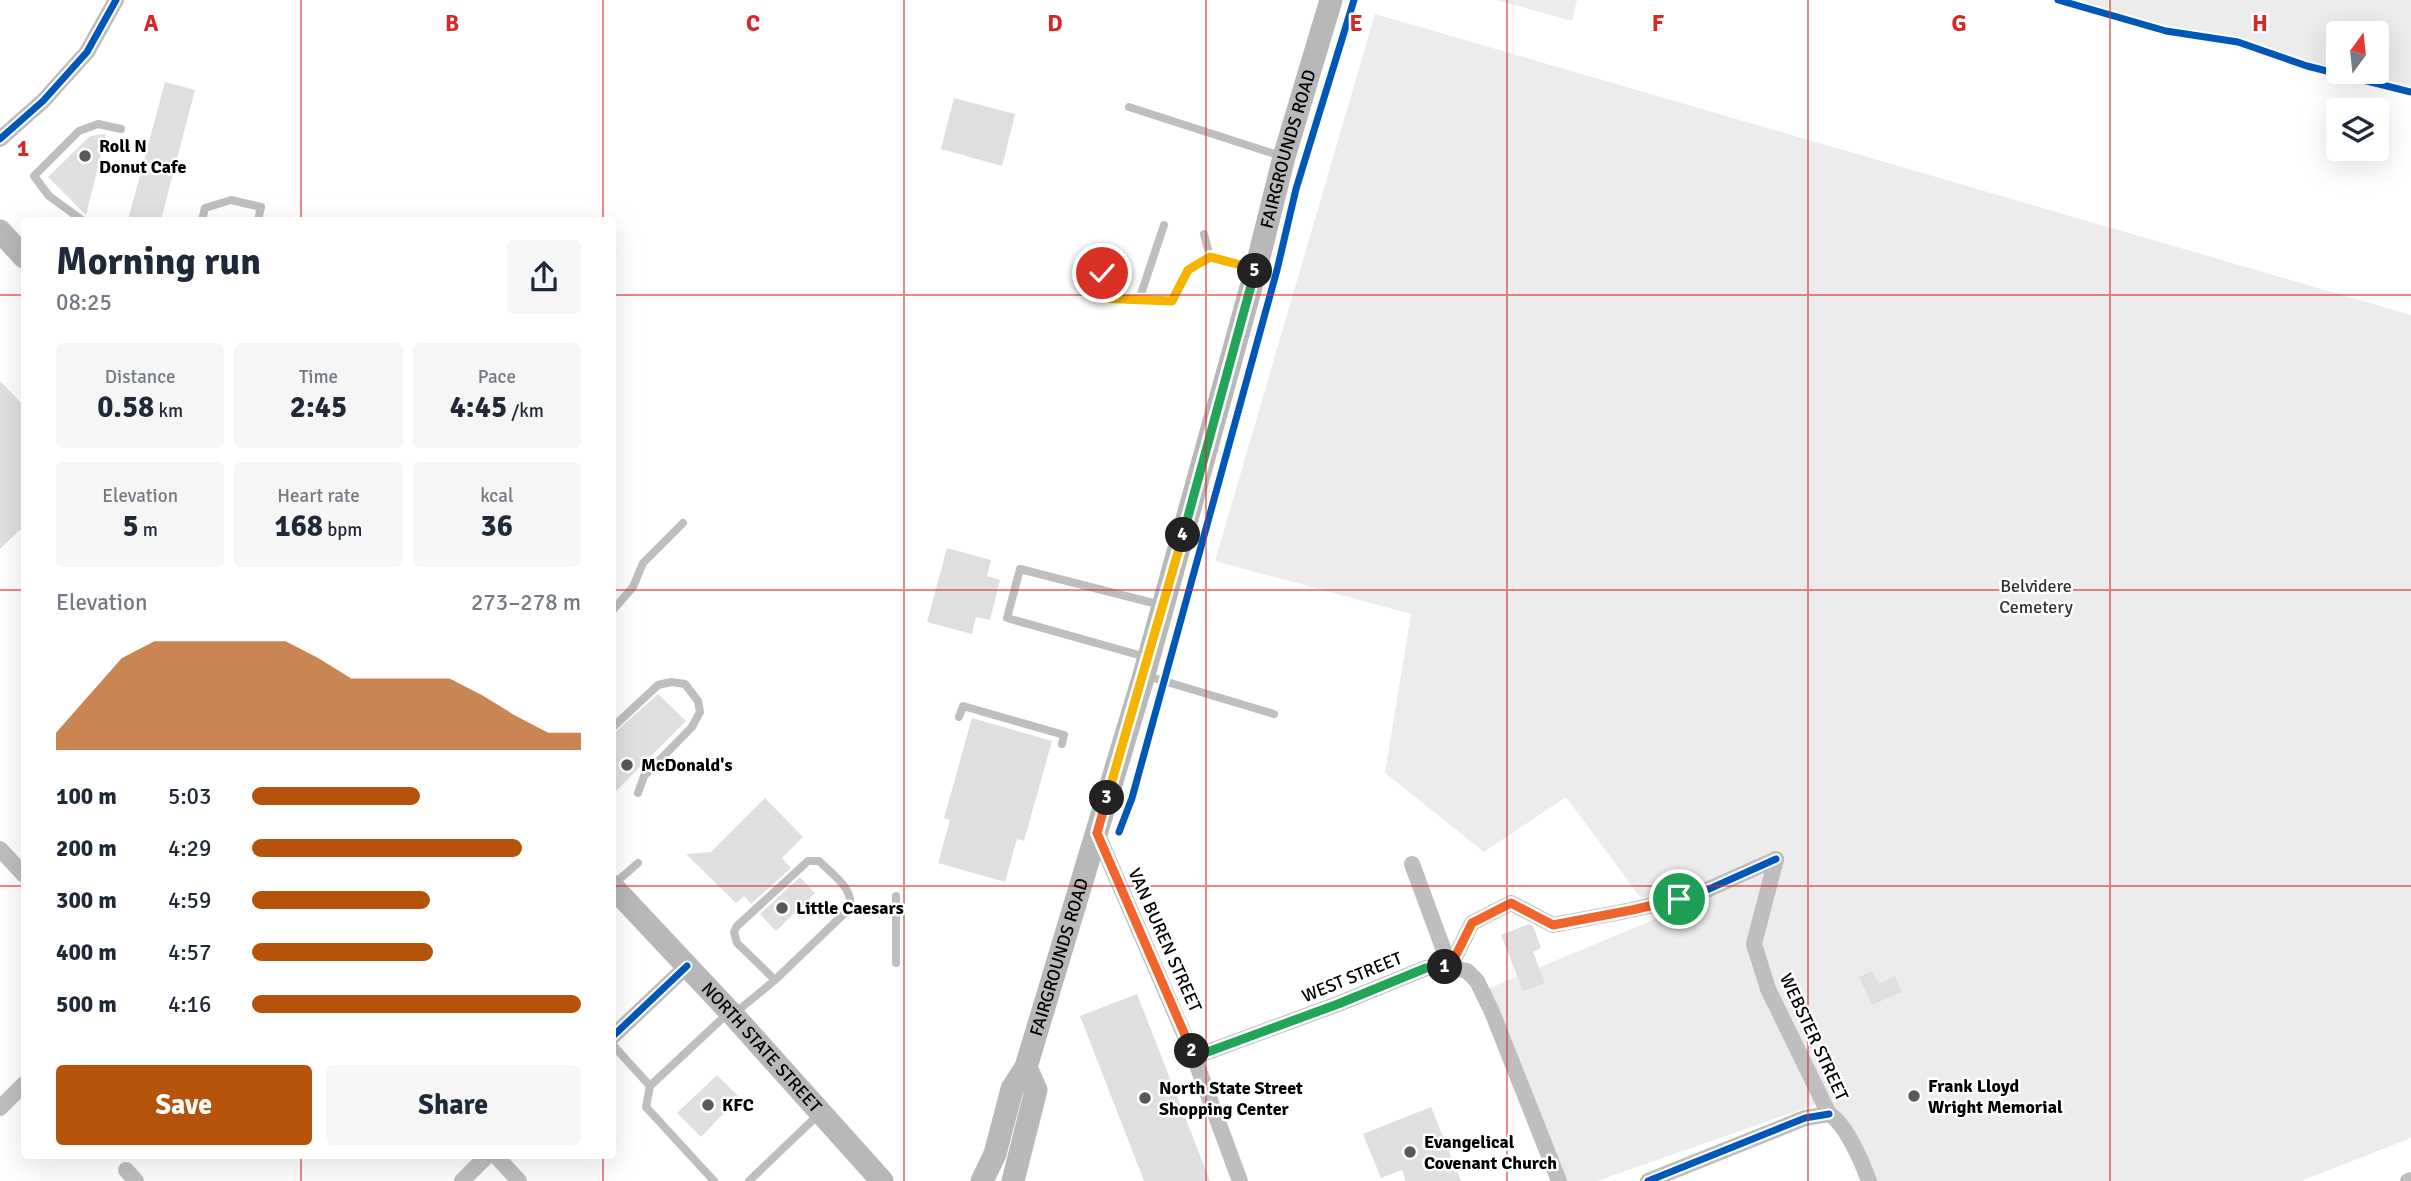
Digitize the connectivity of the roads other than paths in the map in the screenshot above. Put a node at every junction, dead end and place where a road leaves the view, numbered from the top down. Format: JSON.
{"nodes":[{"id":1,"x":116,"y":0,"type":"edge"},
{"id":2,"x":1331,"y":0,"type":"edge"},
{"id":3,"x":1129,"y":107,"type":"dead end"},
{"id":4,"x":121,"y":129,"type":"dead end"},
{"id":5,"x":0,"y":139,"type":"edge"},
{"id":6,"x":1284,"y":157,"type":"junction"},
{"id":7,"x":78,"y":217,"type":"edge"},
{"id":8,"x":202,"y":217,"type":"edge"},
{"id":9,"x":259,"y":217,"type":"edge"},
{"id":10,"x":1164,"y":225,"type":"dead end"},
{"id":11,"x":0,"y":231,"type":"edge"},
{"id":12,"x":1205,"y":234,"type":"dead end"},
{"id":13,"x":21,"y":254,"type":"edge"},
{"id":14,"x":1210,"y":257,"type":"junction"},
{"id":15,"x":1256,"y":269,"type":"junction"},
{"id":16,"x":1102,"y":273,"type":"dead end"},
{"id":17,"x":1139,"y":300,"type":"junction"},
{"id":18,"x":683,"y":523,"type":"dead end"},
{"id":19,"x":616,"y":606,"type":"edge"},
{"id":20,"x":1164,"y":606,"type":"junction"},
{"id":21,"x":1147,"y":666,"type":"junction"},
{"id":22,"x":1275,"y":714,"type":"dead end"},
{"id":23,"x":959,"y":717,"type":"dead end"},
{"id":24,"x":616,"y":724,"type":"edge"},
{"id":25,"x":1062,"y":744,"type":"dead end"},
{"id":26,"x":638,"y":793,"type":"dead end"},
{"id":27,"x":1097,"y":833,"type":"junction"},
{"id":28,"x":0,"y":849,"type":"edge"},
{"id":29,"x":638,"y":863,"type":"dead end"},
{"id":30,"x":1412,"y":864,"type":"dead end"},
{"id":31,"x":21,"y":872,"type":"edge"},
{"id":32,"x":616,"y":882,"type":"edge"},
{"id":33,"x":616,"y":890,"type":"edge"},
{"id":34,"x":896,"y":896,"type":"dead end"},
{"id":35,"x":896,"y":963,"type":"dead end"},
{"id":36,"x":687,"y":966,"type":"junction"},
{"id":37,"x":1450,"y":967,"type":"junction"},
{"id":38,"x":775,"y":980,"type":"junction"},
{"id":39,"x":731,"y":1013,"type":"junction"},
{"id":40,"x":616,"y":1033,"type":"edge"},
{"id":41,"x":616,"y":1048,"type":"edge"},
{"id":42,"x":1194,"y":1057,"type":"junction"},
{"id":43,"x":1027,"y":1067,"type":"junction"},
{"id":44,"x":650,"y":1086,"type":"junction"},
{"id":45,"x":21,"y":1087,"type":"edge"},
{"id":46,"x":0,"y":1108,"type":"edge"},
{"id":47,"x":820,"y":1113,"type":"junction"},
{"id":48,"x":1829,"y":1114,"type":"junction"},
{"id":49,"x":484,"y":1159,"type":"edge"},
{"id":50,"x":499,"y":1159,"type":"edge"},
{"id":51,"x":462,"y":1181,"type":"edge"},
{"id":52,"x":519,"y":1181,"type":"edge"},
{"id":53,"x":713,"y":1181,"type":"edge"},
{"id":54,"x":749,"y":1181,"type":"edge"},
{"id":55,"x":882,"y":1181,"type":"edge"},
{"id":56,"x":982,"y":1181,"type":"edge"},
{"id":57,"x":1013,"y":1181,"type":"edge"},
{"id":58,"x":1240,"y":1181,"type":"edge"},
{"id":59,"x":1559,"y":1181,"type":"edge"},
{"id":60,"x":1648,"y":1181,"type":"edge"},
{"id":61,"x":1869,"y":1181,"type":"edge"}],
"edges":[{"from":1,"to":5,"type":"street"},
{"from":2,"to":6,"type":"main road","name":"FAIRGROUNDS ROAD"},
{"from":3,"to":6,"type":"lane"},
{"from":4,"to":7,"type":"lane"},
{"from":6,"to":15,"type":"main road","name":"FAIRGROUNDS ROAD"},
{"from":8,"to":9,"type":"lane"},
{"from":10,"to":17,"type":"lane"},
{"from":11,"to":13,"type":"main road"},
{"from":12,"to":14,"type":"lane"},
{"from":14,"to":15,"type":"lane"},
{"from":14,"to":17,"type":"lane"},
{"from":15,"to":20,"type":"main road","name":"FAIRGROUNDS ROAD"},
{"from":16,"to":17,"type":"lane"},
{"from":18,"to":19,"type":"lane"},
{"from":20,"to":21,"type":"main road","name":"FAIRGROUNDS ROAD"},
{"from":20,"to":21,"type":"lane"},
{"from":21,"to":22,"type":"lane"},
{"from":21,"to":27,"type":"main road","name":"FAIRGROUNDS ROAD"},
{"from":23,"to":25,"type":"lane"},
{"from":24,"to":26,"type":"lane"},
{"from":27,"to":42,"type":"street","name":"VAN BUREN STREET"},
{"from":27,"to":43,"type":"main road","name":"FAIRGROUNDS ROAD"},
{"from":28,"to":31,"type":"street"},
{"from":29,"to":32,"type":"lane"},
{"from":30,"to":37,"type":"street"},
{"from":33,"to":36,"type":"main road","name":"NORTH STATE STREET"},
{"from":34,"to":35,"type":"lane"},
{"from":36,"to":39,"type":"main road","name":"NORTH STATE STREET"},
{"from":36,"to":40,"type":"street"},
{"from":37,"to":42,"type":"street","name":"WEST STREET"},
{"from":37,"to":48,"type":"street","name":"WEBSTER STREET"},
{"from":37,"to":59,"type":"street"},
{"from":38,"to":38,"type":"lane"},
{"from":38,"to":39,"type":"lane"},
{"from":39,"to":44,"type":"lane"},
{"from":39,"to":47,"type":"main road","name":"NORTH STATE STREET"},
{"from":41,"to":44,"type":"lane"},
{"from":42,"to":58,"type":"street","name":"VAN BUREN STREET"},
{"from":43,"to":56,"type":"main road","name":"FAIRGROUNDS ROAD"},
{"from":43,"to":57,"type":"main road","name":"FAIRGROUNDS ROAD"},
{"from":44,"to":53,"type":"lane"},
{"from":45,"to":46,"type":"street"},
{"from":47,"to":54,"type":"lane"},
{"from":47,"to":55,"type":"main road","name":"NORTH STATE STREET"},
{"from":48,"to":60,"type":"street"},
{"from":48,"to":61,"type":"street","name":"WEBSTER STREET"},
{"from":49,"to":51,"type":"street"},
{"from":50,"to":52,"type":"street"}]}
